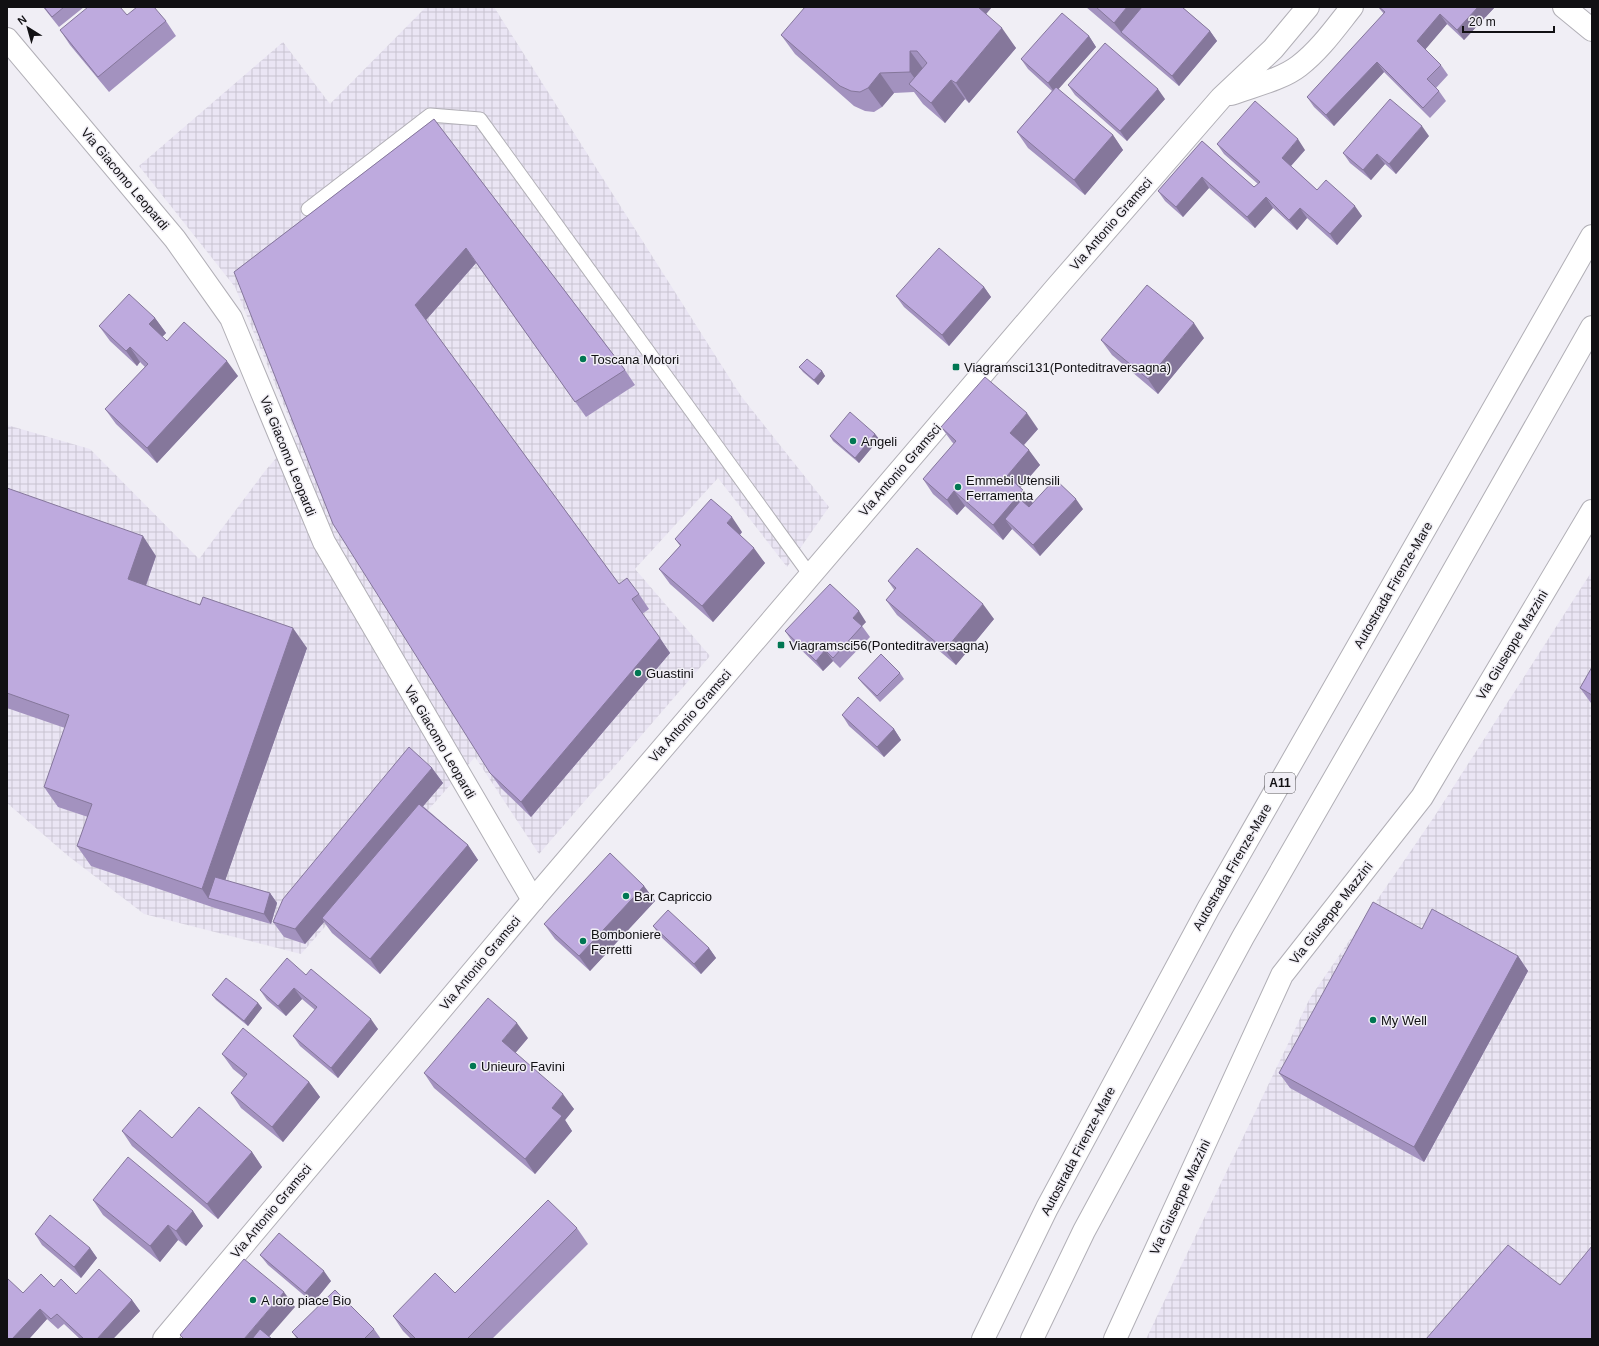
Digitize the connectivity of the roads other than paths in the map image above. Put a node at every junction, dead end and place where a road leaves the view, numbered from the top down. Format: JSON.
{"nodes":[{"id":1,"x":1308,"y":7,"type":"edge"},
{"id":2,"x":1352,"y":7,"type":"edge"},
{"id":3,"x":1564,"y":7,"type":"edge"},
{"id":4,"x":1592,"y":30,"type":"edge"},
{"id":5,"x":7,"y":39,"type":"edge"},
{"id":6,"x":1221,"y":98,"type":"junction"},
{"id":7,"x":308,"y":210,"type":"dead end"},
{"id":8,"x":1592,"y":236,"type":"edge"},
{"id":9,"x":1592,"y":327,"type":"edge"},
{"id":10,"x":1592,"y":511,"type":"edge"},
{"id":11,"x":810,"y":575,"type":"junction"},
{"id":12,"x":533,"y":900,"type":"junction"},
{"id":13,"x":164,"y":1339,"type":"edge"},
{"id":14,"x":983,"y":1339,"type":"edge"},
{"id":15,"x":1032,"y":1339,"type":"edge"},
{"id":16,"x":1115,"y":1339,"type":"edge"}],
"edges":[{"from":1,"to":6,"type":"main road","name":"Via Antonio Gramsci"},
{"from":2,"to":6,"type":"main road"},
{"from":3,"to":4,"type":"main road"},
{"from":5,"to":12,"type":"main road","name":"Via Giacomo Leopardi"},
{"from":6,"to":11,"type":"main road","name":"Via Antonio Gramsci"},
{"from":7,"to":11,"type":"lane"},
{"from":8,"to":14,"type":"main road","name":"Autostrada Firenze-Mare","number":"A11"},
{"from":9,"to":15,"type":"main road"},
{"from":10,"to":16,"type":"main road","name":"Via Giuseppe Mazzini"},
{"from":11,"to":12,"type":"main road","name":"Via Antonio Gramsci"},
{"from":12,"to":13,"type":"main road","name":"Via Antonio Gramsci"}]}
